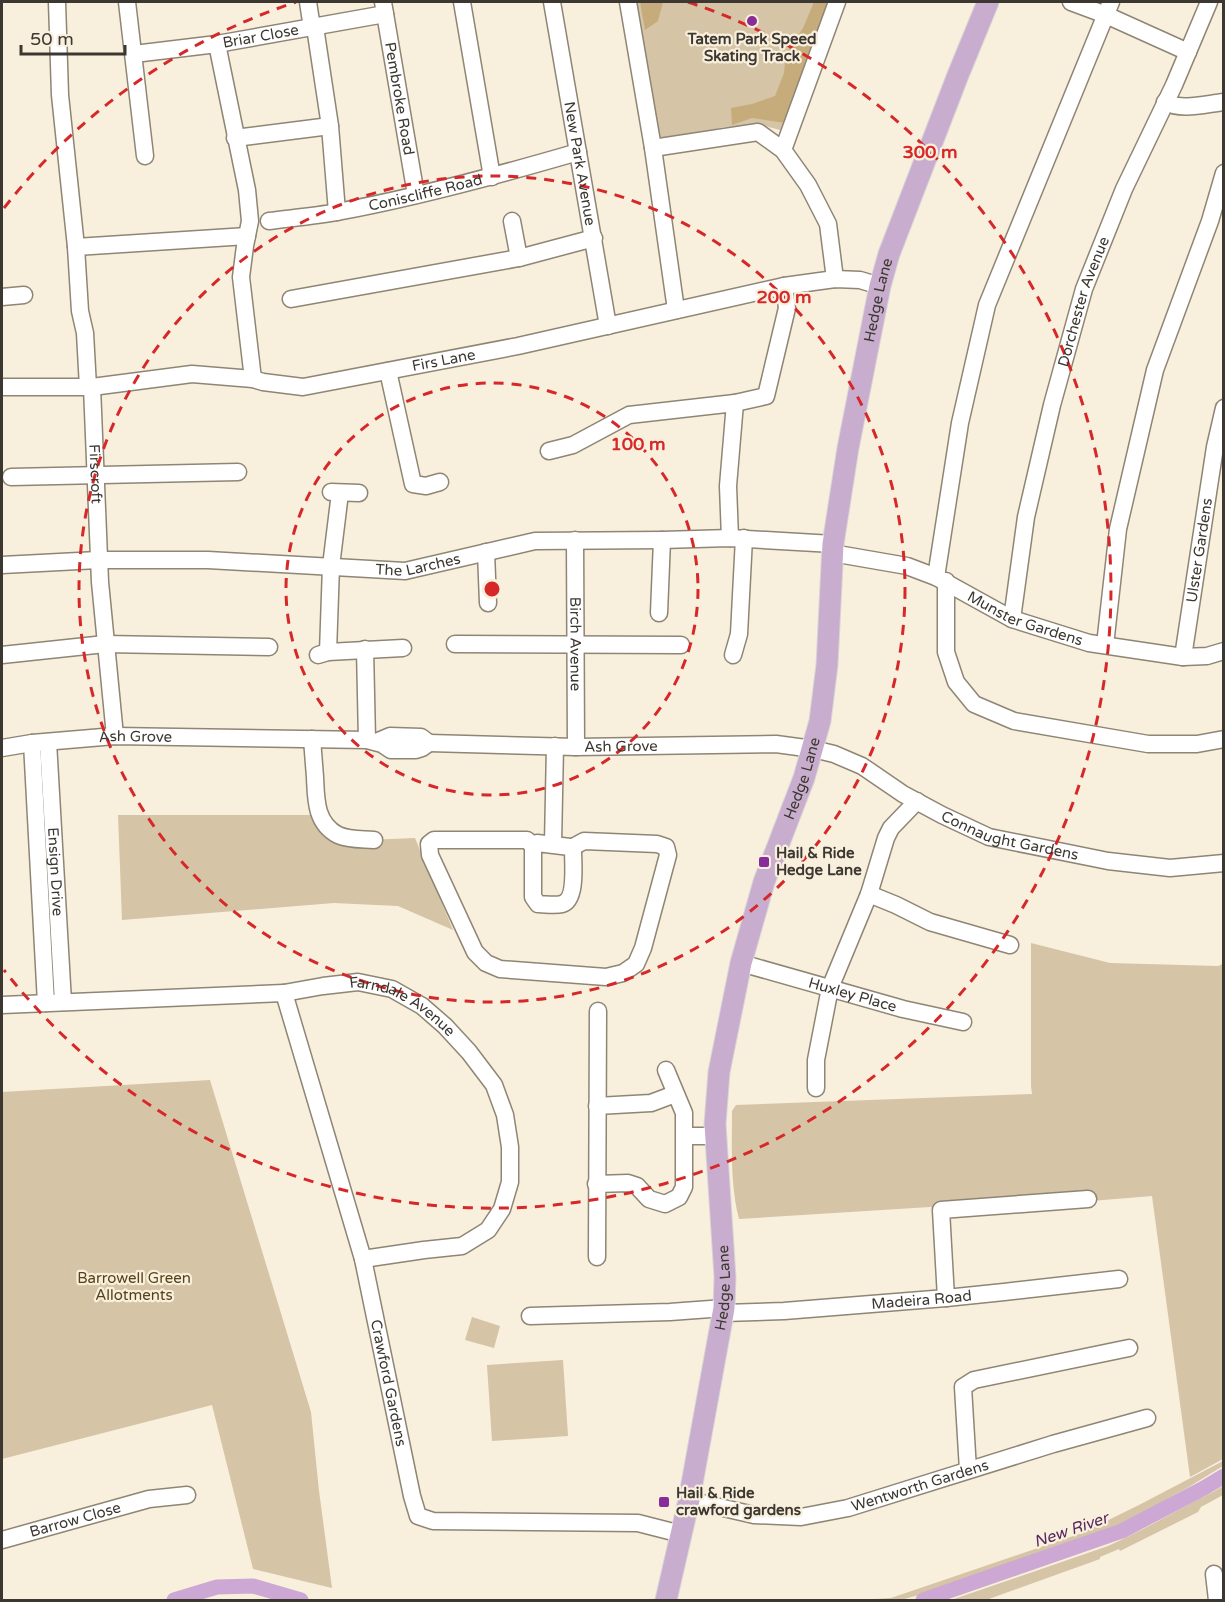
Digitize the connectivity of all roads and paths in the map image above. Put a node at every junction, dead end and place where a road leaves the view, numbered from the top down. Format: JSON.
{"nodes":[{"id":1,"x":57,"y":2,"type":"edge"},
{"id":2,"x":127,"y":2,"type":"edge"},
{"id":3,"x":308,"y":2,"type":"edge"},
{"id":4,"x":462,"y":2,"type":"edge"},
{"id":5,"x":552,"y":2,"type":"edge"},
{"id":6,"x":628,"y":2,"type":"edge"},
{"id":7,"x":837,"y":2,"type":"edge"},
{"id":8,"x":988,"y":2,"type":"edge"},
{"id":9,"x":1071,"y":2,"type":"edge"},
{"id":10,"x":1209,"y":2,"type":"edge"},
{"id":11,"x":384,"y":8,"type":"edge"},
{"id":12,"x":1109,"y":8,"type":"edge"},
{"id":13,"x":313,"y":27,"type":"junction"},
{"id":14,"x":217,"y":44,"type":"junction"},
{"id":15,"x":1188,"y":52,"type":"junction"},
{"id":16,"x":134,"y":54,"type":"junction"},
{"id":17,"x":1165,"y":102,"type":"junction"},
{"id":18,"x":1224,"y":102,"type":"edge"},
{"id":19,"x":330,"y":126,"type":"junction"},
{"id":20,"x":235,"y":138,"type":"junction"},
{"id":21,"x":653,"y":148,"type":"junction"},
{"id":22,"x":783,"y":150,"type":"junction"},
{"id":23,"x":578,"y":153,"type":"junction"},
{"id":24,"x":145,"y":156,"type":"dead end"},
{"id":25,"x":1224,"y":173,"type":"edge"},
{"id":26,"x":492,"y":177,"type":"junction"},
{"id":27,"x":416,"y":195,"type":"junction"},
{"id":28,"x":337,"y":212,"type":"junction"},
{"id":29,"x":1218,"y":212,"type":"edge"},
{"id":30,"x":512,"y":220,"type":"dead end"},
{"id":31,"x":269,"y":221,"type":"dead end"},
{"id":32,"x":247,"y":236,"type":"junction"},
{"id":33,"x":594,"y":238,"type":"junction"},
{"id":34,"x":76,"y":247,"type":"junction"},
{"id":35,"x":519,"y":258,"type":"junction"},
{"id":36,"x":835,"y":279,"type":"junction"},
{"id":37,"x":784,"y":286,"type":"junction"},
{"id":38,"x":880,"y":286,"type":"junction"},
{"id":39,"x":24,"y":295,"type":"dead end"},
{"id":40,"x":2,"y":297,"type":"edge"},
{"id":41,"x":291,"y":299,"type":"dead end"},
{"id":42,"x":676,"y":310,"type":"junction"},
{"id":43,"x":608,"y":326,"type":"junction"},
{"id":44,"x":388,"y":371,"type":"junction"},
{"id":45,"x":253,"y":379,"type":"junction"},
{"id":46,"x":2,"y":387,"type":"edge"},
{"id":47,"x":90,"y":387,"type":"junction"},
{"id":48,"x":735,"y":403,"type":"junction"},
{"id":49,"x":1224,"y":408,"type":"edge"},
{"id":50,"x":549,"y":451,"type":"dead end"},
{"id":51,"x":238,"y":472,"type":"dead end"},
{"id":52,"x":97,"y":474,"type":"junction"},
{"id":53,"x":11,"y":477,"type":"dead end"},
{"id":54,"x":440,"y":482,"type":"dead end"},
{"id":55,"x":359,"y":493,"type":"dead end"},
{"id":56,"x":737,"y":538,"type":"junction"},
{"id":57,"x":575,"y":540,"type":"junction"},
{"id":58,"x":662,"y":540,"type":"junction"},
{"id":59,"x":832,"y":549,"type":"junction"},
{"id":60,"x":486,"y":552,"type":"junction"},
{"id":61,"x":98,"y":560,"type":"junction"},
{"id":62,"x":2,"y":565,"type":"edge"},
{"id":63,"x":331,"y":566,"type":"junction"},
{"id":64,"x":941,"y":579,"type":"junction"},
{"id":65,"x":488,"y":603,"type":"dead end"},
{"id":66,"x":659,"y":613,"type":"dead end"},
{"id":67,"x":1012,"y":619,"type":"junction"},
{"id":68,"x":105,"y":644,"type":"junction"},
{"id":69,"x":455,"y":644,"type":"dead end"},
{"id":70,"x":574,"y":644,"type":"junction"},
{"id":71,"x":681,"y":645,"type":"dead end"},
{"id":72,"x":1105,"y":645,"type":"junction"},
{"id":73,"x":269,"y":647,"type":"dead end"},
{"id":74,"x":403,"y":648,"type":"dead end"},
{"id":75,"x":365,"y":649,"type":"junction"},
{"id":76,"x":1224,"y":651,"type":"edge"},
{"id":77,"x":2,"y":655,"type":"edge"},
{"id":78,"x":733,"y":655,"type":"dead end"},
{"id":79,"x":1183,"y":657,"type":"junction"},
{"id":80,"x":115,"y":735,"type":"junction"},
{"id":81,"x":312,"y":740,"type":"junction"},
{"id":82,"x":1224,"y":740,"type":"edge"},
{"id":83,"x":372,"y":741,"type":"junction"},
{"id":84,"x":40,"y":742,"type":"junction"},
{"id":85,"x":555,"y":746,"type":"junction"},
{"id":86,"x":576,"y":747,"type":"junction"},
{"id":87,"x":2,"y":748,"type":"edge"},
{"id":88,"x":813,"y":748,"type":"junction"},
{"id":89,"x":917,"y":801,"type":"junction"},
{"id":90,"x":374,"y":840,"type":"dead end"},
{"id":91,"x":553,"y":844,"type":"junction"},
{"id":92,"x":533,"y":846,"type":"junction"},
{"id":93,"x":571,"y":848,"type":"junction"},
{"id":94,"x":1224,"y":863,"type":"edge"},
{"id":95,"x":869,"y":894,"type":"junction"},
{"id":96,"x":1010,"y":945,"type":"dead end"},
{"id":97,"x":741,"y":963,"type":"junction"},
{"id":98,"x":830,"y":988,"type":"junction"},
{"id":99,"x":284,"y":993,"type":"junction"},
{"id":100,"x":55,"y":1002,"type":"junction"},
{"id":101,"x":2,"y":1005,"type":"edge"},
{"id":102,"x":598,"y":1011,"type":"dead end"},
{"id":103,"x":963,"y":1022,"type":"dead end"},
{"id":104,"x":666,"y":1070,"type":"dead end"},
{"id":105,"x":816,"y":1088,"type":"dead end"},
{"id":106,"x":675,"y":1094,"type":"junction"},
{"id":107,"x":597,"y":1106,"type":"junction"},
{"id":108,"x":685,"y":1136,"type":"junction"},
{"id":109,"x":715,"y":1136,"type":"junction"},
{"id":110,"x":596,"y":1184,"type":"junction"},
{"id":111,"x":1088,"y":1199,"type":"dead end"},
{"id":112,"x":597,"y":1257,"type":"dead end"},
{"id":113,"x":363,"y":1259,"type":"junction"},
{"id":114,"x":1119,"y":1279,"type":"dead end"},
{"id":115,"x":946,"y":1298,"type":"junction"},
{"id":116,"x":724,"y":1310,"type":"junction"},
{"id":117,"x":530,"y":1316,"type":"dead end"},
{"id":118,"x":1129,"y":1348,"type":"dead end"},
{"id":119,"x":1148,"y":1418,"type":"dead end"},
{"id":120,"x":968,"y":1470,"type":"junction"},
{"id":121,"x":187,"y":1496,"type":"dead end"},
{"id":122,"x":688,"y":1500,"type":"junction"},
{"id":123,"x":681,"y":1534,"type":"junction"},
{"id":124,"x":2,"y":1540,"type":"edge"},
{"id":125,"x":1214,"y":1574,"type":"dead end"},
{"id":126,"x":666,"y":1600,"type":"edge"},
{"id":127,"x":1217,"y":1600,"type":"edge"}],
"edges":[{"from":1,"to":34,"type":"street","name":"Firscroft"},
{"from":2,"to":16,"type":"street"},
{"from":3,"to":13,"type":"street"},
{"from":4,"to":26,"type":"street"},
{"from":5,"to":23,"type":"street","name":"New Park Avenue"},
{"from":6,"to":21,"type":"street"},
{"from":7,"to":22,"type":"street"},
{"from":8,"to":38,"type":"main road","name":"Hedge Lane"},
{"from":9,"to":12,"type":"street"},
{"from":10,"to":15,"type":"street","name":"Dorchester Avenue"},
{"from":11,"to":13,"type":"street","name":"Briar Close"},
{"from":11,"to":27,"type":"street","name":"Pembroke Road"},
{"from":12,"to":15,"type":"street"},
{"from":12,"to":64,"type":"street"},
{"from":13,"to":14,"type":"street","name":"Briar Close"},
{"from":13,"to":19,"type":"street"},
{"from":14,"to":16,"type":"street","name":"Briar Close"},
{"from":14,"to":20,"type":"street"},
{"from":15,"to":17,"type":"street","name":"Dorchester Avenue"},
{"from":16,"to":24,"type":"street"},
{"from":17,"to":18,"type":"street"},
{"from":17,"to":67,"type":"street","name":"Dorchester Avenue"},
{"from":19,"to":20,"type":"street"},
{"from":19,"to":28,"type":"street"},
{"from":20,"to":32,"type":"street"},
{"from":21,"to":22,"type":"street"},
{"from":21,"to":42,"type":"street"},
{"from":22,"to":36,"type":"street"},
{"from":23,"to":26,"type":"street","name":"Coniscliffe Road"},
{"from":23,"to":33,"type":"street","name":"New Park Avenue"},
{"from":25,"to":29,"type":"street"},
{"from":26,"to":27,"type":"street","name":"Coniscliffe Road"},
{"from":27,"to":28,"type":"street","name":"Coniscliffe Road"},
{"from":28,"to":31,"type":"street","name":"Coniscliffe Road"},
{"from":29,"to":72,"type":"street"},
{"from":30,"to":35,"type":"street"},
{"from":32,"to":34,"type":"street"},
{"from":32,"to":45,"type":"street"},
{"from":33,"to":35,"type":"street"},
{"from":33,"to":43,"type":"street","name":"New Park Avenue"},
{"from":34,"to":47,"type":"street","name":"Firscroft"},
{"from":35,"to":41,"type":"street"},
{"from":36,"to":37,"type":"street","name":"Firs Lane"},
{"from":36,"to":38,"type":"street","name":"Firs Lane"},
{"from":37,"to":42,"type":"street","name":"Firs Lane"},
{"from":37,"to":48,"type":"street"},
{"from":38,"to":59,"type":"main road","name":"Hedge Lane"},
{"from":39,"to":40,"type":"street"},
{"from":42,"to":43,"type":"street","name":"Firs Lane"},
{"from":43,"to":44,"type":"street","name":"Firs Lane"},
{"from":44,"to":45,"type":"street","name":"Firs Lane"},
{"from":44,"to":54,"type":"street"},
{"from":45,"to":47,"type":"street","name":"Firs Lane"},
{"from":46,"to":47,"type":"street","name":"Firs Lane"},
{"from":47,"to":52,"type":"street","name":"Firscroft"},
{"from":48,"to":50,"type":"street"},
{"from":48,"to":56,"type":"street"},
{"from":49,"to":79,"type":"street","name":"Ulster Gardens"},
{"from":51,"to":52,"type":"street"},
{"from":52,"to":53,"type":"street"},
{"from":52,"to":61,"type":"street","name":"Firscroft"},
{"from":55,"to":63,"type":"street"},
{"from":56,"to":58,"type":"street","name":"The Larches"},
{"from":56,"to":59,"type":"street","name":"The Larches"},
{"from":56,"to":78,"type":"street"},
{"from":57,"to":58,"type":"street","name":"The Larches"},
{"from":57,"to":60,"type":"street","name":"The Larches"},
{"from":57,"to":70,"type":"street","name":"Birch Avenue"},
{"from":58,"to":66,"type":"street"},
{"from":59,"to":64,"type":"street","name":"Munster Gardens"},
{"from":59,"to":88,"type":"main road","name":"Hedge Lane"},
{"from":60,"to":63,"type":"street","name":"The Larches"},
{"from":60,"to":65,"type":"street"},
{"from":61,"to":62,"type":"street","name":"The Larches"},
{"from":61,"to":63,"type":"street","name":"The Larches"},
{"from":61,"to":68,"type":"street","name":"Firscroft"},
{"from":63,"to":75,"type":"street"},
{"from":64,"to":67,"type":"street","name":"Munster Gardens"},
{"from":64,"to":82,"type":"street"},
{"from":67,"to":72,"type":"street","name":"Munster Gardens"},
{"from":68,"to":73,"type":"street"},
{"from":68,"to":77,"type":"street"},
{"from":68,"to":80,"type":"street","name":"Firscroft"},
{"from":69,"to":70,"type":"street"},
{"from":70,"to":71,"type":"street"},
{"from":70,"to":86,"type":"street","name":"Birch Avenue"},
{"from":72,"to":79,"type":"street","name":"Munster Gardens"},
{"from":74,"to":75,"type":"street"},
{"from":75,"to":83,"type":"street"},
{"from":76,"to":79,"type":"street","name":"Munster Gardens"},
{"from":80,"to":81,"type":"street","name":"Ash Grove"},
{"from":80,"to":84,"type":"street","name":"Ash Grove"},
{"from":81,"to":83,"type":"street","name":"Ash Grove"},
{"from":81,"to":90,"type":"street"},
{"from":83,"to":85,"type":"street","name":"Ash Grove"},
{"from":84,"to":87,"type":"street","name":"Ash Grove"},
{"from":84,"to":100,"type":"street","name":"Ensign Drive"},
{"from":85,"to":86,"type":"street","name":"Ash Grove"},
{"from":85,"to":91,"type":"street"},
{"from":86,"to":88,"type":"street","name":"Ash Grove"},
{"from":88,"to":89,"type":"street","name":"Connaught Gardens"},
{"from":88,"to":97,"type":"main road","name":"Hedge Lane"},
{"from":89,"to":94,"type":"street","name":"Connaught Gardens"},
{"from":89,"to":95,"type":"street"},
{"from":91,"to":92,"type":"street"},
{"from":91,"to":93,"type":"street"},
{"from":92,"to":93,"type":"street"},
{"from":92,"to":93,"type":"street"},
{"from":95,"to":96,"type":"street"},
{"from":95,"to":98,"type":"street"},
{"from":97,"to":98,"type":"street","name":"Huxley Place"},
{"from":97,"to":109,"type":"main road","name":"Hedge Lane"},
{"from":98,"to":103,"type":"street","name":"Huxley Place"},
{"from":98,"to":105,"type":"street"},
{"from":99,"to":100,"type":"street","name":"Farndale Avenue"},
{"from":99,"to":113,"type":"street","name":"Crawford Gardens"},
{"from":99,"to":113,"type":"street","name":"Farndale Avenue"},
{"from":100,"to":101,"type":"street","name":"Farndale Avenue"},
{"from":102,"to":107,"type":"street"},
{"from":104,"to":106,"type":"street"},
{"from":106,"to":107,"type":"street"},
{"from":106,"to":108,"type":"street"},
{"from":107,"to":110,"type":"street"},
{"from":108,"to":109,"type":"street"},
{"from":108,"to":110,"type":"street"},
{"from":109,"to":116,"type":"main road","name":"Hedge Lane"},
{"from":110,"to":112,"type":"street"},
{"from":111,"to":115,"type":"street"},
{"from":113,"to":123,"type":"street","name":"Crawford Gardens"},
{"from":114,"to":115,"type":"street","name":"Madeira Road"},
{"from":115,"to":116,"type":"street","name":"Madeira Road"},
{"from":116,"to":117,"type":"street","name":"Madeira Road"},
{"from":116,"to":122,"type":"main road","name":"Hedge Lane"},
{"from":118,"to":120,"type":"street"},
{"from":119,"to":120,"type":"street","name":"Wentworth Gardens"},
{"from":120,"to":122,"type":"street","name":"Wentworth Gardens"},
{"from":121,"to":124,"type":"street","name":"Barrow Close"},
{"from":122,"to":123,"type":"main road","name":"Hedge Lane"},
{"from":123,"to":126,"type":"main road","name":"Hedge Lane"},
{"from":125,"to":127,"type":"street"}]}
